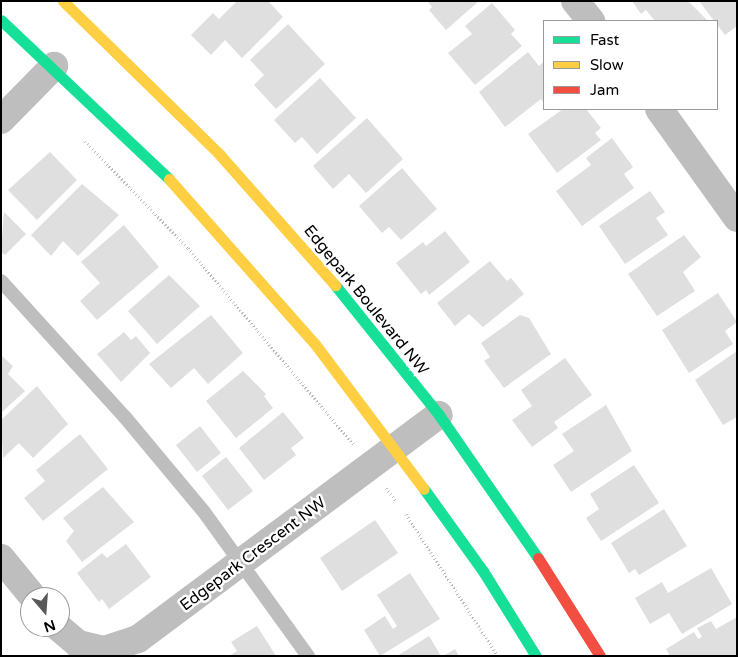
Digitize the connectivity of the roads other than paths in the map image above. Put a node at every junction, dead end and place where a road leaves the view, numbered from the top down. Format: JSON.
{"nodes":[{"id":1,"x":63,"y":1,"type":"edge"},
{"id":2,"x":575,"y":1,"type":"edge"},
{"id":3,"x":1,"y":20,"type":"edge"},
{"id":4,"x":590,"y":20,"type":"edge"},
{"id":5,"x":54,"y":66,"type":"junction"},
{"id":6,"x":661,"y":110,"type":"edge"},
{"id":7,"x":1,"y":120,"type":"edge"},
{"id":8,"x":737,"y":218,"type":"edge"},
{"id":9,"x":1,"y":281,"type":"edge"},
{"id":10,"x":439,"y":415,"type":"junction"},
{"id":11,"x":396,"y":448,"type":"junction"},
{"id":12,"x":1,"y":558,"type":"edge"},
{"id":13,"x":242,"y":562,"type":"junction"},
{"id":14,"x":25,"y":587,"type":"edge"},
{"id":15,"x":70,"y":637,"type":"edge"},
{"id":16,"x":308,"y":656,"type":"edge"},
{"id":17,"x":536,"y":656,"type":"edge"},
{"id":18,"x":600,"y":656,"type":"edge"}],
"edges":[{"from":1,"to":10,"type":"street","name":"Edgepark Boulevard NW"},
{"from":2,"to":4,"type":"street"},
{"from":3,"to":5,"type":"street"},
{"from":5,"to":7,"type":"street"},
{"from":5,"to":11,"type":"street"},
{"from":6,"to":8,"type":"street"},
{"from":9,"to":13,"type":"lane"},
{"from":10,"to":11,"type":"street","name":"Edgepark Crescent NW"},
{"from":10,"to":18,"type":"street","name":"Edgepark Boulevard NW"},
{"from":11,"to":13,"type":"street","name":"Edgepark Crescent NW"},
{"from":11,"to":17,"type":"street"},
{"from":12,"to":14,"type":"street"},
{"from":13,"to":15,"type":"street","name":"Edgepark Crescent NW"},
{"from":13,"to":16,"type":"lane"}]}
